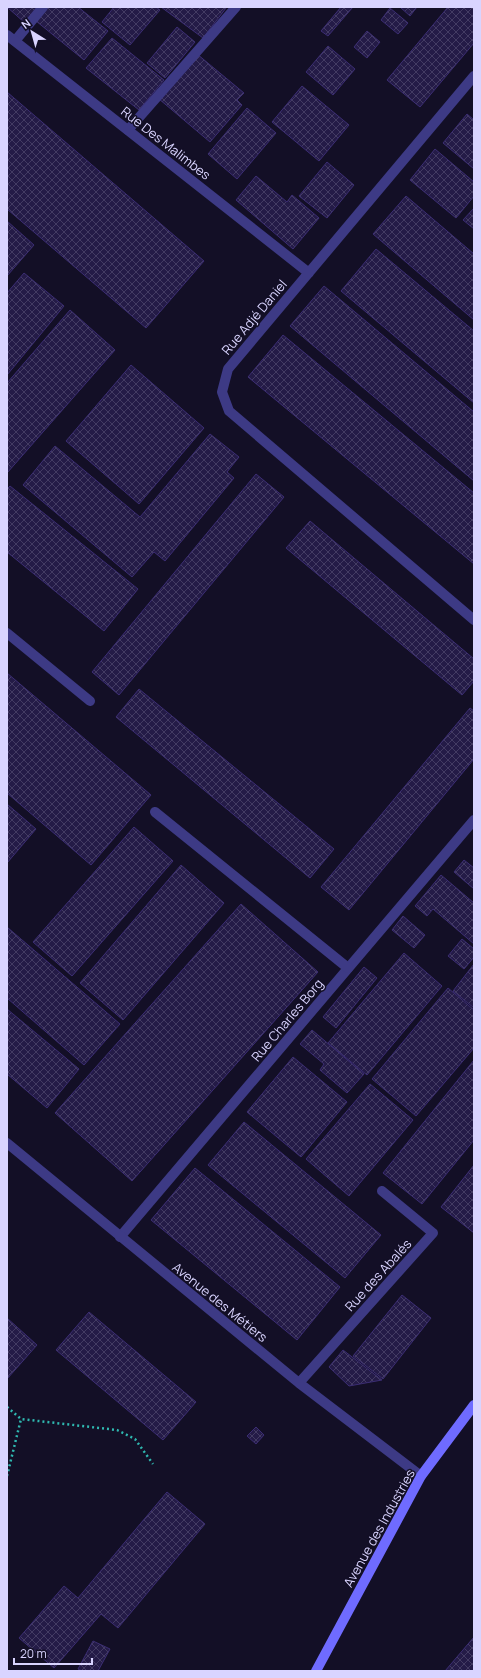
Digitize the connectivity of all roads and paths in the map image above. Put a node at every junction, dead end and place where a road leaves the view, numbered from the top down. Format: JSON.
{"nodes":[{"id":1,"x":43,"y":7,"type":"edge"},
{"id":2,"x":236,"y":7,"type":"edge"},
{"id":3,"x":11,"y":38,"type":"edge"},
{"id":4,"x":474,"y":76,"type":"edge"},
{"id":5,"x":128,"y":130,"type":"junction"},
{"id":6,"x":309,"y":273,"type":"junction"},
{"id":7,"x":474,"y":620,"type":"edge"},
{"id":8,"x":7,"y":634,"type":"edge"},
{"id":9,"x":90,"y":701,"type":"dead end"},
{"id":10,"x":155,"y":812,"type":"dead end"},
{"id":11,"x":474,"y":820,"type":"edge"},
{"id":12,"x":348,"y":968,"type":"junction"},
{"id":13,"x":7,"y":1143,"type":"edge"},
{"id":14,"x":382,"y":1191,"type":"dead end"},
{"id":15,"x":120,"y":1237,"type":"junction"},
{"id":16,"x":299,"y":1384,"type":"junction"},
{"id":17,"x":474,"y":1405,"type":"edge"},
{"id":18,"x":7,"y":1407,"type":"edge"},
{"id":19,"x":21,"y":1419,"type":"junction"},
{"id":20,"x":153,"y":1464,"type":"dead end"},
{"id":21,"x":7,"y":1476,"type":"edge"},
{"id":22,"x":421,"y":1476,"type":"junction"},
{"id":23,"x":316,"y":1671,"type":"edge"}],
"edges":[{"from":1,"to":3,"type":"street"},
{"from":2,"to":5,"type":"street"},
{"from":3,"to":5,"type":"street","name":"Rue Des Malimbes"},
{"from":4,"to":6,"type":"street","name":"Rue Adjé Daniel"},
{"from":5,"to":6,"type":"street","name":"Rue Des Malimbes"},
{"from":6,"to":7,"type":"street","name":"Rue Adjé Daniel"},
{"from":8,"to":9,"type":"street"},
{"from":10,"to":12,"type":"street"},
{"from":11,"to":12,"type":"street","name":"Rue Charles Borg"},
{"from":12,"to":15,"type":"street","name":"Rue Charles Borg"},
{"from":13,"to":15,"type":"street","name":"Avenue des Métiers"},
{"from":14,"to":16,"type":"street","name":"Rue des Abalés"},
{"from":15,"to":16,"type":"street","name":"Avenue des Métiers"},
{"from":16,"to":22,"type":"street","name":"Avenue des Métiers"},
{"from":17,"to":22,"type":"street","name":"Avenue des Industries"},
{"from":18,"to":19,"type":"path"},
{"from":19,"to":20,"type":"path"},
{"from":19,"to":21,"type":"path"},
{"from":22,"to":23,"type":"street","name":"Avenue des Industries"}]}
